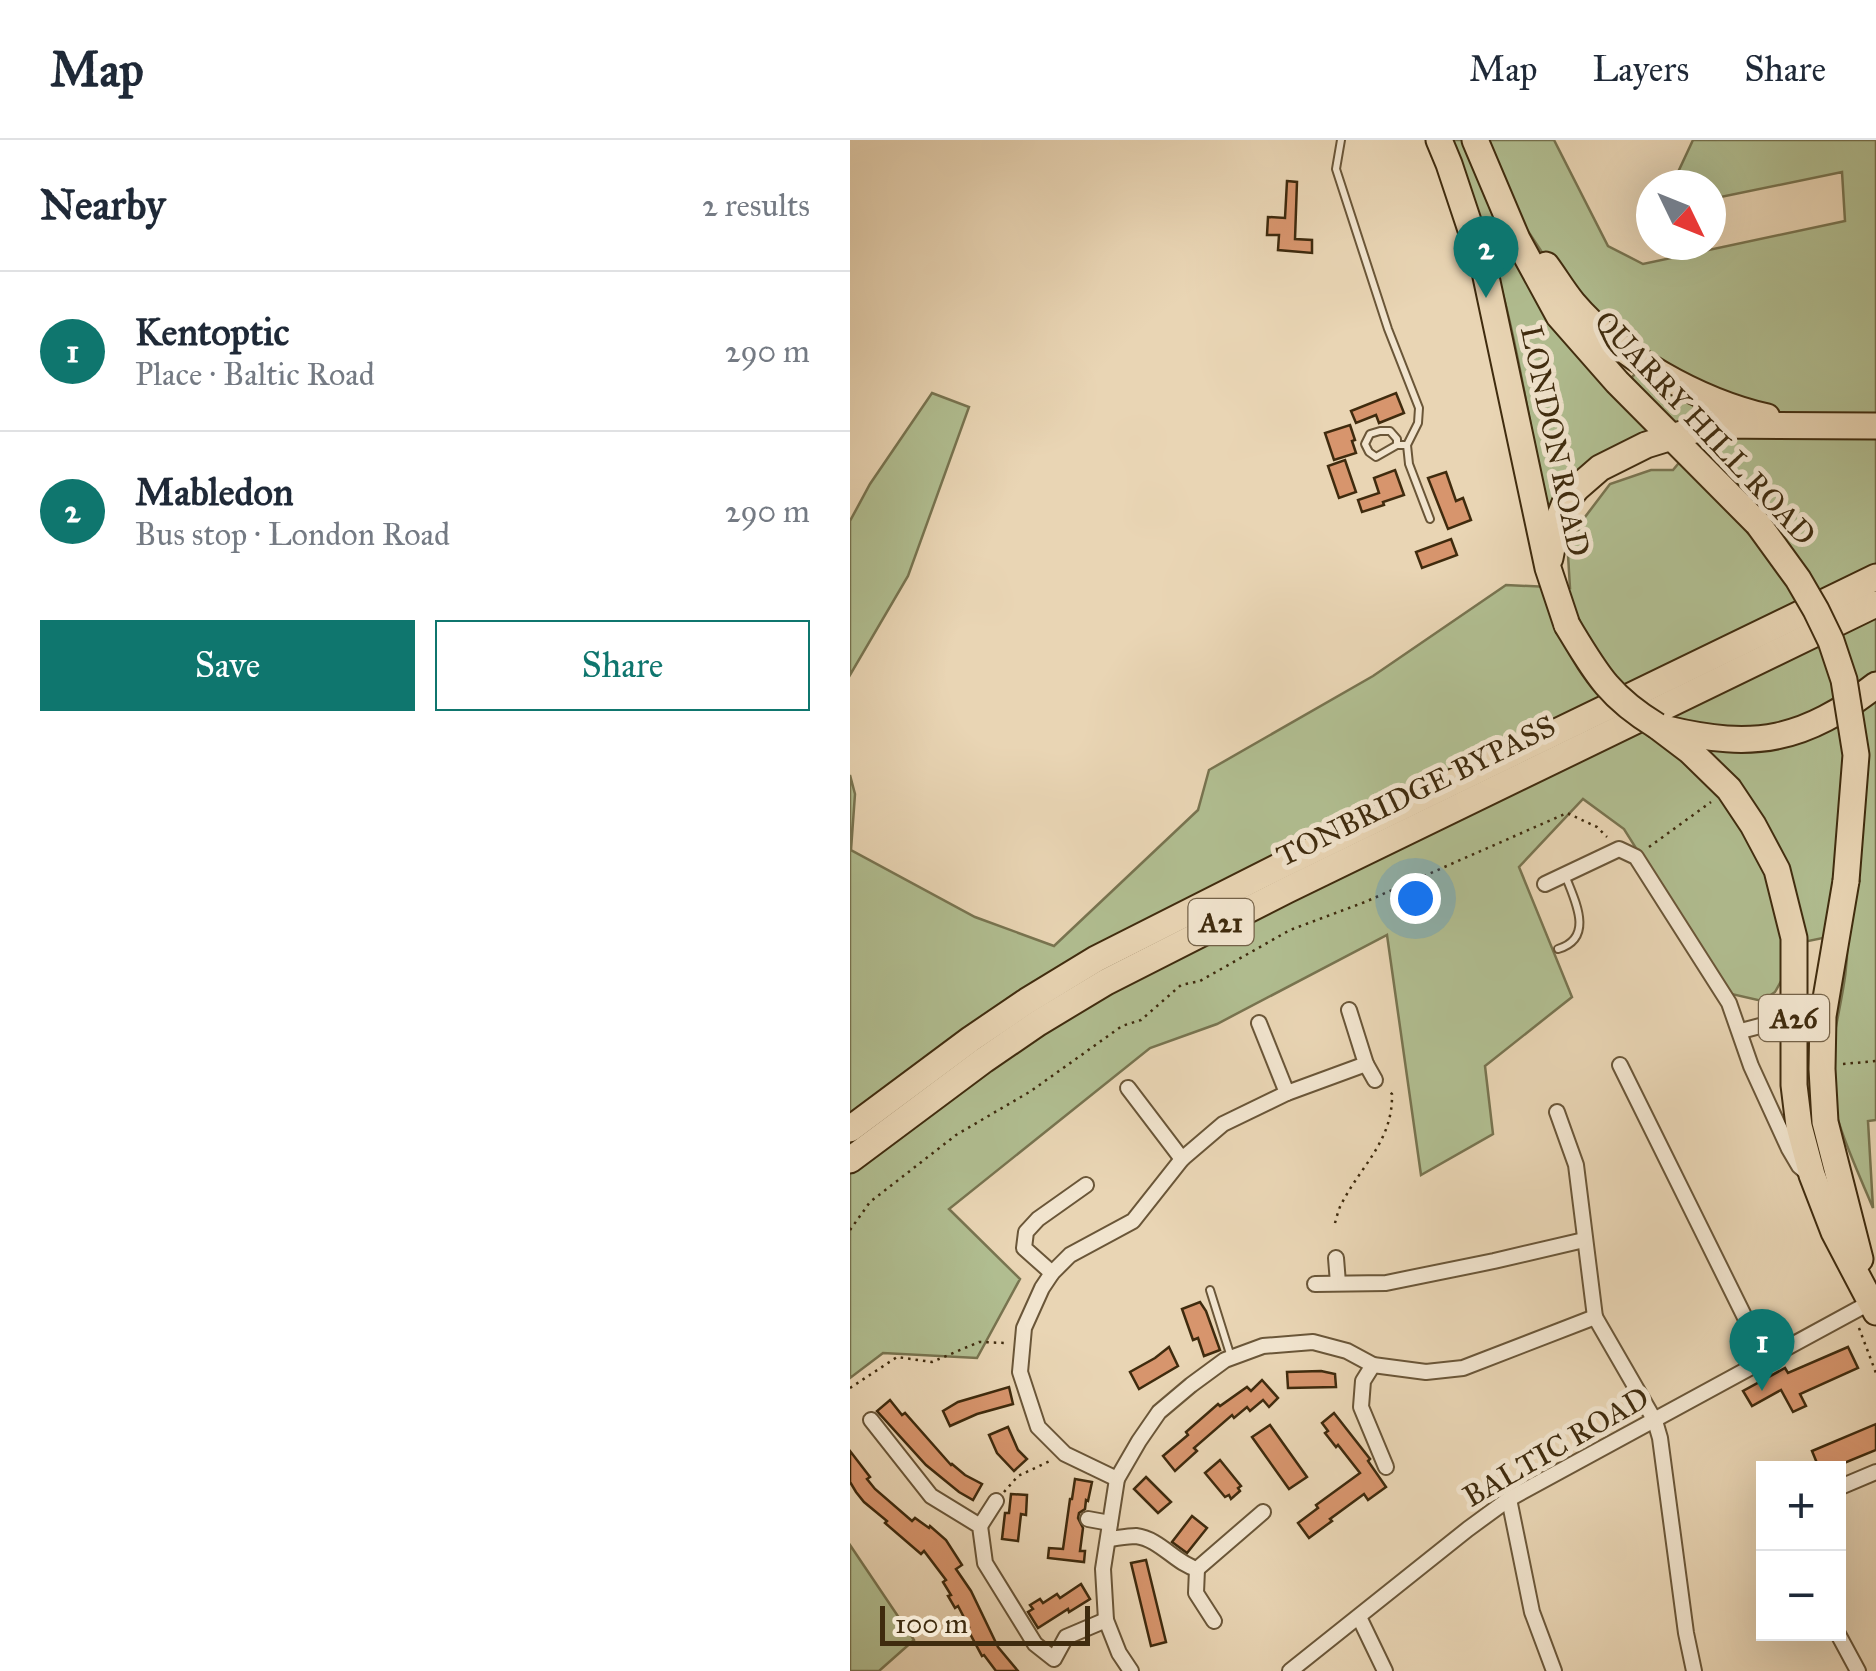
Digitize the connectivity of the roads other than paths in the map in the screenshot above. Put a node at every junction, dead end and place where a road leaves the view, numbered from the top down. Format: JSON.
{"nodes":[{"id":1,"x":1340,"y":140,"type":"edge"},
{"id":2,"x":1439,"y":140,"type":"edge"},
{"id":3,"x":1474,"y":140,"type":"edge"},
{"id":4,"x":1503,"y":203,"type":"junction"},
{"id":5,"x":1806,"y":426,"type":"junction"},
{"id":6,"x":1876,"y":426,"type":"edge"},
{"id":7,"x":1672,"y":437,"type":"junction"},
{"id":8,"x":1397,"y":445,"type":"junction"},
{"id":9,"x":1407,"y":445,"type":"junction"},
{"id":10,"x":1698,"y":466,"type":"junction"},
{"id":11,"x":1600,"y":468,"type":"junction"},
{"id":12,"x":1430,"y":519,"type":"dead end"},
{"id":13,"x":1548,"y":568,"type":"junction"},
{"id":14,"x":1876,"y":576,"type":"edge"},
{"id":15,"x":1876,"y":604,"type":"edge"},
{"id":16,"x":1876,"y":686,"type":"edge"},
{"id":17,"x":1696,"y":744,"type":"junction"},
{"id":18,"x":1565,"y":874,"type":"junction"},
{"id":19,"x":1545,"y":884,"type":"dead end"},
{"id":20,"x":1558,"y":949,"type":"dead end"},
{"id":21,"x":1350,"y":1010,"type":"dead end"},
{"id":22,"x":1823,"y":1016,"type":"junction"},
{"id":23,"x":1794,"y":1017,"type":"junction"},
{"id":24,"x":1259,"y":1023,"type":"dead end"},
{"id":25,"x":1740,"y":1031,"type":"junction"},
{"id":26,"x":1366,"y":1064,"type":"junction"},
{"id":27,"x":1620,"y":1065,"type":"dead end"},
{"id":28,"x":1375,"y":1080,"type":"road end"},
{"id":29,"x":1128,"y":1088,"type":"dead end"},
{"id":30,"x":1286,"y":1094,"type":"junction"},
{"id":31,"x":1557,"y":1112,"type":"dead end"},
{"id":32,"x":850,"y":1129,"type":"edge"},
{"id":33,"x":1182,"y":1159,"type":"junction"},
{"id":34,"x":850,"y":1160,"type":"edge"},
{"id":35,"x":1812,"y":1175,"type":"junction"},
{"id":36,"x":1086,"y":1185,"type":"dead end"},
{"id":37,"x":1584,"y":1240,"type":"junction"},
{"id":38,"x":1336,"y":1258,"type":"dead end"},
{"id":39,"x":1052,"y":1273,"type":"junction"},
{"id":40,"x":1338,"y":1283,"type":"junction"},
{"id":41,"x":1315,"y":1284,"type":"dead end"},
{"id":42,"x":1210,"y":1290,"type":"dead end"},
{"id":43,"x":1867,"y":1309,"type":"edge"},
{"id":44,"x":1595,"y":1317,"type":"junction"},
{"id":45,"x":1231,"y":1358,"type":"junction"},
{"id":46,"x":1766,"y":1360,"type":"junction"},
{"id":47,"x":1373,"y":1366,"type":"junction"},
{"id":48,"x":871,"y":1420,"type":"dead end"},
{"id":49,"x":1655,"y":1421,"type":"junction"},
{"id":50,"x":1386,"y":1466,"type":"dead end"},
{"id":51,"x":1876,"y":1472,"type":"edge"},
{"id":52,"x":1117,"y":1479,"type":"junction"},
{"id":53,"x":1846,"y":1485,"type":"edge"},
{"id":54,"x":1509,"y":1499,"type":"junction"},
{"id":55,"x":996,"y":1501,"type":"road end"},
{"id":56,"x":1264,"y":1512,"type":"dead end"},
{"id":57,"x":1088,"y":1520,"type":"dead end"},
{"id":58,"x":980,"y":1526,"type":"junction"},
{"id":59,"x":1110,"y":1531,"type":"junction"},
{"id":60,"x":1198,"y":1569,"type":"junction"},
{"id":61,"x":1359,"y":1617,"type":"junction"},
{"id":62,"x":1106,"y":1620,"type":"junction"},
{"id":63,"x":1214,"y":1621,"type":"dead end"},
{"id":64,"x":1842,"y":1641,"type":"edge"},
{"id":65,"x":1052,"y":1665,"type":"edge"},
{"id":66,"x":1131,"y":1671,"type":"edge"},
{"id":67,"x":1290,"y":1671,"type":"edge"},
{"id":68,"x":1385,"y":1671,"type":"edge"},
{"id":69,"x":1554,"y":1671,"type":"edge"},
{"id":70,"x":1694,"y":1671,"type":"edge"},
{"id":71,"x":1858,"y":1671,"type":"edge"}],
"edges":[{"from":1,"to":9,"type":"lane"},
{"from":2,"to":13,"type":"highway","name":"LONDON ROAD"},
{"from":3,"to":4,"type":"highway","name":"QUARRY HILL ROAD","number":"A26"},
{"from":4,"to":5,"type":"highway"},
{"from":4,"to":7,"type":"highway","name":"QUARRY HILL ROAD","number":"A26"},
{"from":5,"to":6,"type":"highway"},
{"from":5,"to":7,"type":"highway"},
{"from":7,"to":10,"type":"highway","name":"QUARRY HILL ROAD","number":"A26"},
{"from":7,"to":11,"type":"highway"},
{"from":8,"to":8,"type":"lane"},
{"from":8,"to":9,"type":"lane"},
{"from":9,"to":12,"type":"lane"},
{"from":10,"to":11,"type":"highway"},
{"from":10,"to":22,"type":"highway","name":"QUARRY HILL ROAD","number":"A26","bridge":true},
{"from":11,"to":13,"type":"highway"},
{"from":13,"to":17,"type":"highway","name":"LONDON ROAD","bridge":true},
{"from":14,"to":32,"type":"highway","name":"TONBRIDGE BYPASS","number":"A21"},
{"from":15,"to":34,"type":"highway","name":"TONBRIDGE BYPASS","number":"A21"},
{"from":16,"to":17,"type":"highway"},
{"from":17,"to":23,"type":"highway","number":"A26"},
{"from":18,"to":19,"type":"street"},
{"from":18,"to":20,"type":"lane"},
{"from":18,"to":25,"type":"street"},
{"from":21,"to":26,"type":"street"},
{"from":22,"to":23,"type":"street"},
{"from":22,"to":43,"type":"highway","name":"QUARRY HILL ROAD","number":"A26"},
{"from":23,"to":25,"type":"street"},
{"from":23,"to":35,"type":"highway","number":"A26"},
{"from":24,"to":30,"type":"street"},
{"from":25,"to":35,"type":"street"},
{"from":26,"to":28,"type":"street"},
{"from":26,"to":30,"type":"street"},
{"from":27,"to":46,"type":"street"},
{"from":29,"to":33,"type":"street"},
{"from":30,"to":33,"type":"street"},
{"from":31,"to":37,"type":"street"},
{"from":33,"to":39,"type":"street"},
{"from":35,"to":43,"type":"highway","number":"A26"},
{"from":36,"to":39,"type":"street"},
{"from":37,"to":40,"type":"street"},
{"from":37,"to":44,"type":"street"},
{"from":38,"to":40,"type":"street"},
{"from":39,"to":52,"type":"street"},
{"from":40,"to":41,"type":"street"},
{"from":42,"to":45,"type":"lane"},
{"from":43,"to":46,"type":"street","name":"BALTIC ROAD"},
{"from":44,"to":47,"type":"street"},
{"from":44,"to":49,"type":"street"},
{"from":45,"to":47,"type":"street"},
{"from":45,"to":52,"type":"street"},
{"from":46,"to":49,"type":"street","name":"BALTIC ROAD"},
{"from":47,"to":50,"type":"street"},
{"from":48,"to":58,"type":"street"},
{"from":49,"to":54,"type":"street","name":"BALTIC ROAD"},
{"from":49,"to":70,"type":"street"},
{"from":51,"to":53,"type":"street"},
{"from":52,"to":59,"type":"street"},
{"from":54,"to":61,"type":"street","name":"BALTIC ROAD"},
{"from":54,"to":69,"type":"street"},
{"from":55,"to":58,"type":"street"},
{"from":56,"to":60,"type":"street"},
{"from":57,"to":59,"type":"street"},
{"from":58,"to":65,"type":"street"},
{"from":59,"to":60,"type":"street"},
{"from":59,"to":62,"type":"street"},
{"from":60,"to":63,"type":"street"},
{"from":61,"to":67,"type":"street","name":"BALTIC ROAD"},
{"from":61,"to":68,"type":"street"},
{"from":62,"to":65,"type":"street"},
{"from":62,"to":66,"type":"street"},
{"from":64,"to":71,"type":"street"}]}
